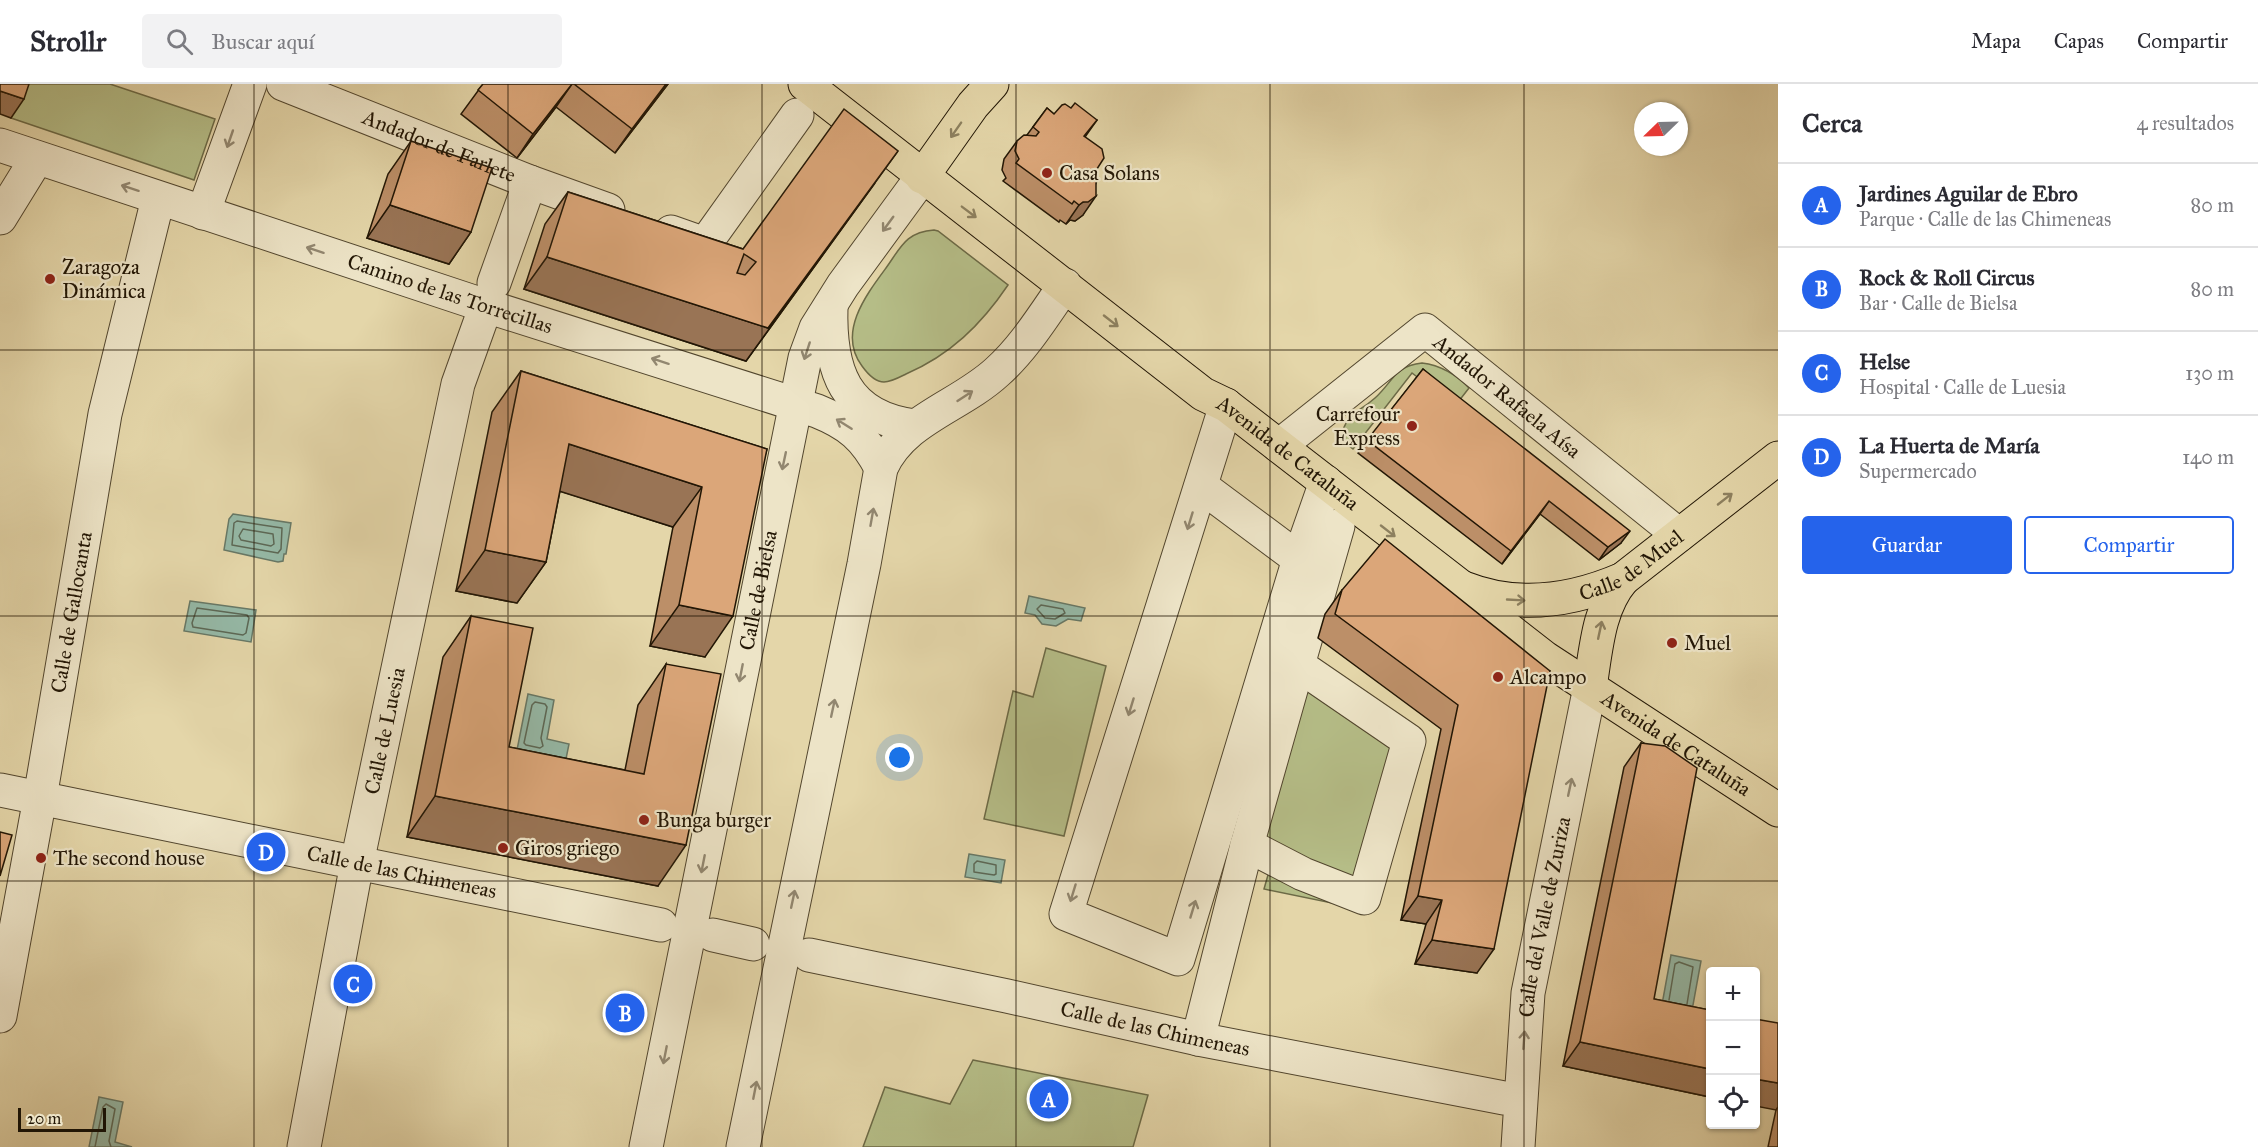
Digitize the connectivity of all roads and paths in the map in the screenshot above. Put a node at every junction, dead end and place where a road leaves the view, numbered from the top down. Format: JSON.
{"nodes":[{"id":1,"x":249,"y":84,"type":"edge"},
{"id":2,"x":283,"y":84,"type":"edge"},
{"id":3,"x":992,"y":84,"type":"edge"},
{"id":4,"x":801,"y":99,"type":"edge"},
{"id":5,"x":0,"y":145,"type":"edge"},
{"id":6,"x":37,"y":158,"type":"junction"},
{"id":7,"x":922,"y":177,"type":"junction"},
{"id":8,"x":530,"y":182,"type":"junction"},
{"id":9,"x":155,"y":211,"type":"dead end"},
{"id":10,"x":203,"y":213,"type":"junction"},
{"id":11,"x":0,"y":218,"type":"edge"},
{"id":12,"x":494,"y":283,"type":"dead end"},
{"id":13,"x":1065,"y":285,"type":"junction"},
{"id":14,"x":831,"y":304,"type":"junction"},
{"id":15,"x":482,"y":317,"type":"dead end"},
{"id":16,"x":795,"y":404,"type":"junction"},
{"id":17,"x":1226,"y":405,"type":"junction"},
{"id":18,"x":915,"y":426,"type":"junction"},
{"id":19,"x":1279,"y":446,"type":"junction"},
{"id":20,"x":1778,"y":458,"type":"edge"},
{"id":21,"x":881,"y":468,"type":"junction"},
{"id":22,"x":1326,"y":482,"type":"junction"},
{"id":23,"x":1201,"y":486,"type":"junction"},
{"id":24,"x":1338,"y":526,"type":"dead end"},
{"id":25,"x":1679,"y":535,"type":"junction"},
{"id":26,"x":1299,"y":559,"type":"junction"},
{"id":27,"x":1623,"y":579,"type":"junction"},
{"id":28,"x":1460,"y":586,"type":"junction"},
{"id":29,"x":1298,"y":665,"type":"junction"},
{"id":30,"x":1590,"y":687,"type":"junction"},
{"id":31,"x":0,"y":790,"type":"edge"},
{"id":32,"x":40,"y":798,"type":"junction"},
{"id":33,"x":1778,"y":810,"type":"edge"},
{"id":34,"x":1247,"y":845,"type":"junction"},
{"id":35,"x":357,"y":863,"type":"junction"},
{"id":36,"x":661,"y":925,"type":"dead end"},
{"id":37,"x":713,"y":935,"type":"dead end"},
{"id":38,"x":753,"y":944,"type":"dead end"},
{"id":39,"x":809,"y":955,"type":"dead end"},
{"id":40,"x":0,"y":1016,"type":"edge"},
{"id":41,"x":1198,"y":1039,"type":"junction"},
{"id":42,"x":1504,"y":1098,"type":"dead end"},
{"id":43,"x":304,"y":1147,"type":"edge"},
{"id":44,"x":646,"y":1147,"type":"edge"},
{"id":45,"x":743,"y":1147,"type":"edge"},
{"id":46,"x":1518,"y":1147,"type":"edge"}],
"edges":[{"from":1,"to":10,"type":"street","one_way":true},
{"from":2,"to":8,"type":"street","name":"Andador de Farlete"},
{"from":3,"to":7,"type":"main road","name":"Calle de Bielsa","one_way":true},
{"from":4,"to":7,"type":"main road","name":"Avenida de Cataluña"},
{"from":4,"to":8,"type":"street","name":"Andador de Farlete"},
{"from":5,"to":6,"type":"street","name":"Camino de las Torrecillas"},
{"from":10,"to":6,"type":"street","name":"Camino de las Torrecillas","one_way":true},
{"from":6,"to":11,"type":"street"},
{"from":7,"to":13,"type":"main road","name":"Avenida de Cataluña","one_way":true},
{"from":7,"to":14,"type":"street","name":"Calle de Bielsa","one_way":true},
{"from":8,"to":12,"type":"street","name":"Andador de Farlete"},
{"from":9,"to":32,"type":"street","name":"Calle de Gallocanta"},
{"from":16,"to":10,"type":"street","name":"Camino de las Torrecillas","one_way":true},
{"from":13,"to":17,"type":"main road","name":"Avenida de Cataluña","one_way":true},
{"from":18,"to":13,"type":"street","one_way":true},
{"from":14,"to":16,"type":"street","name":"Calle de Bielsa","one_way":true},
{"from":14,"to":18,"type":"street"},
{"from":15,"to":35,"type":"street","name":"Calle de Luesia"},
{"from":21,"to":16,"type":"street","name":"Camino de las Torrecillas","one_way":true},
{"from":16,"to":44,"type":"street","name":"Calle de Bielsa","one_way":true},
{"from":17,"to":19,"type":"main road","name":"Avenida de Cataluña"},
{"from":17,"to":23,"type":"street"},
{"from":18,"to":21,"type":"street"},
{"from":19,"to":22,"type":"main road","name":"Avenida de Cataluña"},
{"from":19,"to":25,"type":"street","name":"Andador Rafaela Aísa"},
{"from":25,"to":20,"type":"main road","name":"Calle de Muel","one_way":true},
{"from":45,"to":21,"type":"street","one_way":true},
{"from":22,"to":26,"type":"street"},
{"from":22,"to":28,"type":"main road","name":"Avenida de Cataluña","one_way":true},
{"from":23,"to":26,"type":"street"},
{"from":23,"to":26,"type":"street","one_way":true},
{"from":24,"to":29,"type":"street"},
{"from":25,"to":27,"type":"main road","name":"Calle de Muel"},
{"from":28,"to":27,"type":"main road","name":"Calle de Muel","one_way":true},
{"from":30,"to":27,"type":"main road","one_way":true},
{"from":28,"to":30,"type":"main road","name":"Avenida de Cataluña"},
{"from":29,"to":34,"type":"street"},
{"from":29,"to":34,"type":"street"},
{"from":30,"to":33,"type":"main road","name":"Avenida de Cataluña"},
{"from":46,"to":30,"type":"street","name":"Calle del Valle de Zuriza","one_way":true},
{"from":31,"to":32,"type":"street","name":"Calle de las Chimeneas"},
{"from":32,"to":35,"type":"street","name":"Calle de las Chimeneas"},
{"from":32,"to":40,"type":"street","name":"Calle de Gallocanta"},
{"from":34,"to":41,"type":"street"},
{"from":35,"to":36,"type":"street","name":"Calle de las Chimeneas"},
{"from":35,"to":43,"type":"street","name":"Calle de Luesia"},
{"from":37,"to":38,"type":"street"},
{"from":39,"to":41,"type":"street","name":"Calle de las Chimeneas"},
{"from":41,"to":42,"type":"street","name":"Calle de las Chimeneas"}]}
